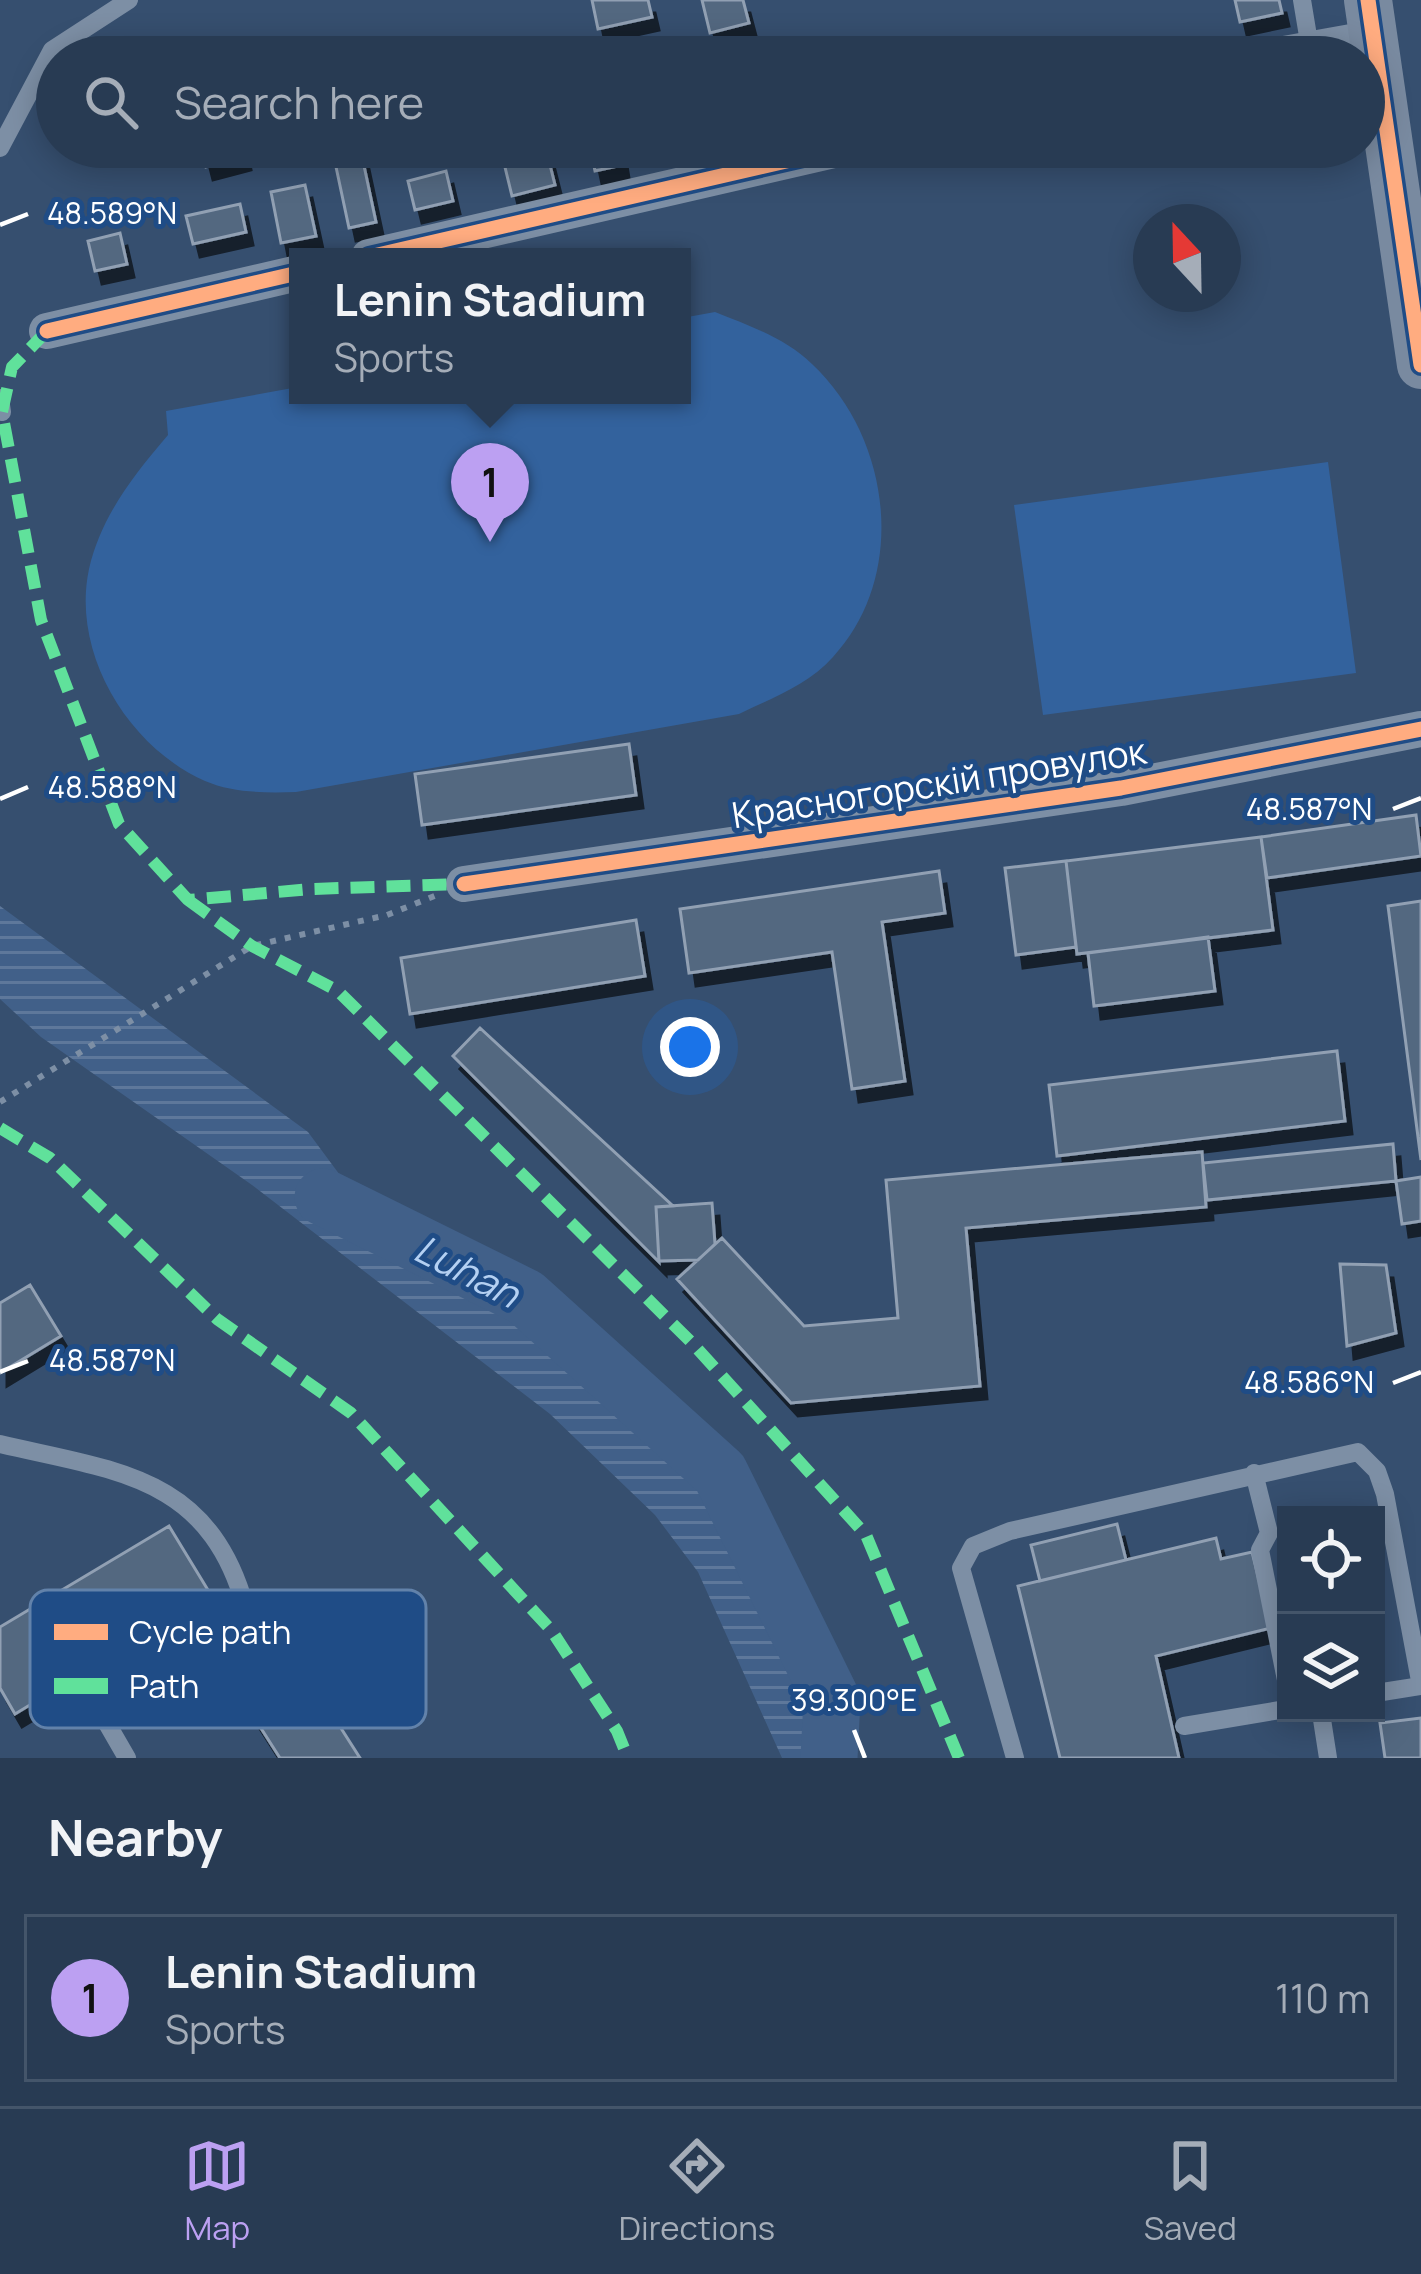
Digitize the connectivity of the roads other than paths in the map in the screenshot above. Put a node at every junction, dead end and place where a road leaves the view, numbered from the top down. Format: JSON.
{"nodes":[{"id":1,"x":129,"y":0,"type":"edge"},
{"id":2,"x":1302,"y":0,"type":"edge"},
{"id":3,"x":1371,"y":19,"type":"edge"},
{"id":4,"x":74,"y":36,"type":"edge"},
{"id":5,"x":1308,"y":36,"type":"edge"},
{"id":6,"x":1335,"y":36,"type":"edge"},
{"id":7,"x":36,"y":80,"type":"edge"},
{"id":8,"x":1385,"y":116,"type":"edge"},
{"id":9,"x":0,"y":148,"type":"edge"},
{"id":10,"x":756,"y":168,"type":"edge"},
{"id":11,"x":408,"y":248,"type":"edge"},
{"id":12,"x":289,"y":275,"type":"edge"},
{"id":13,"x":47,"y":331,"type":"dead end"},
{"id":14,"x":1421,"y":365,"type":"edge"},
{"id":15,"x":1421,"y":729,"type":"edge"},
{"id":16,"x":464,"y":884,"type":"road end"},
{"id":17,"x":0,"y":1444,"type":"edge"},
{"id":18,"x":1254,"y":1473,"type":"junction"},
{"id":19,"x":240,"y":1590,"type":"edge"},
{"id":20,"x":1277,"y":1635,"type":"edge"},
{"id":21,"x":1421,"y":1686,"type":"edge"},
{"id":22,"x":1385,"y":1692,"type":"edge"},
{"id":23,"x":1277,"y":1710,"type":"edge"},
{"id":24,"x":1322,"y":1722,"type":"edge"},
{"id":25,"x":1184,"y":1726,"type":"dead end"},
{"id":26,"x":110,"y":1728,"type":"edge"},
{"id":27,"x":127,"y":1758,"type":"edge"},
{"id":28,"x":1015,"y":1758,"type":"edge"},
{"id":29,"x":1328,"y":1758,"type":"edge"}],
"edges":[{"from":1,"to":4,"type":"lane"},
{"from":2,"to":5,"type":"lane"},
{"from":3,"to":6,"type":"street"},
{"from":7,"to":9,"type":"lane"},
{"from":8,"to":14,"type":"street"},
{"from":10,"to":11,"type":"street"},
{"from":12,"to":13,"type":"street"},
{"from":15,"to":16,"type":"street","name":"Красногорскій провулок"},
{"from":17,"to":19,"type":"lane"},
{"from":18,"to":20,"type":"lane"},
{"from":18,"to":21,"type":"lane"},
{"from":18,"to":28,"type":"lane"},
{"from":21,"to":22,"type":"lane"},
{"from":23,"to":25,"type":"lane"},
{"from":24,"to":29,"type":"lane"},
{"from":26,"to":27,"type":"lane"}]}
